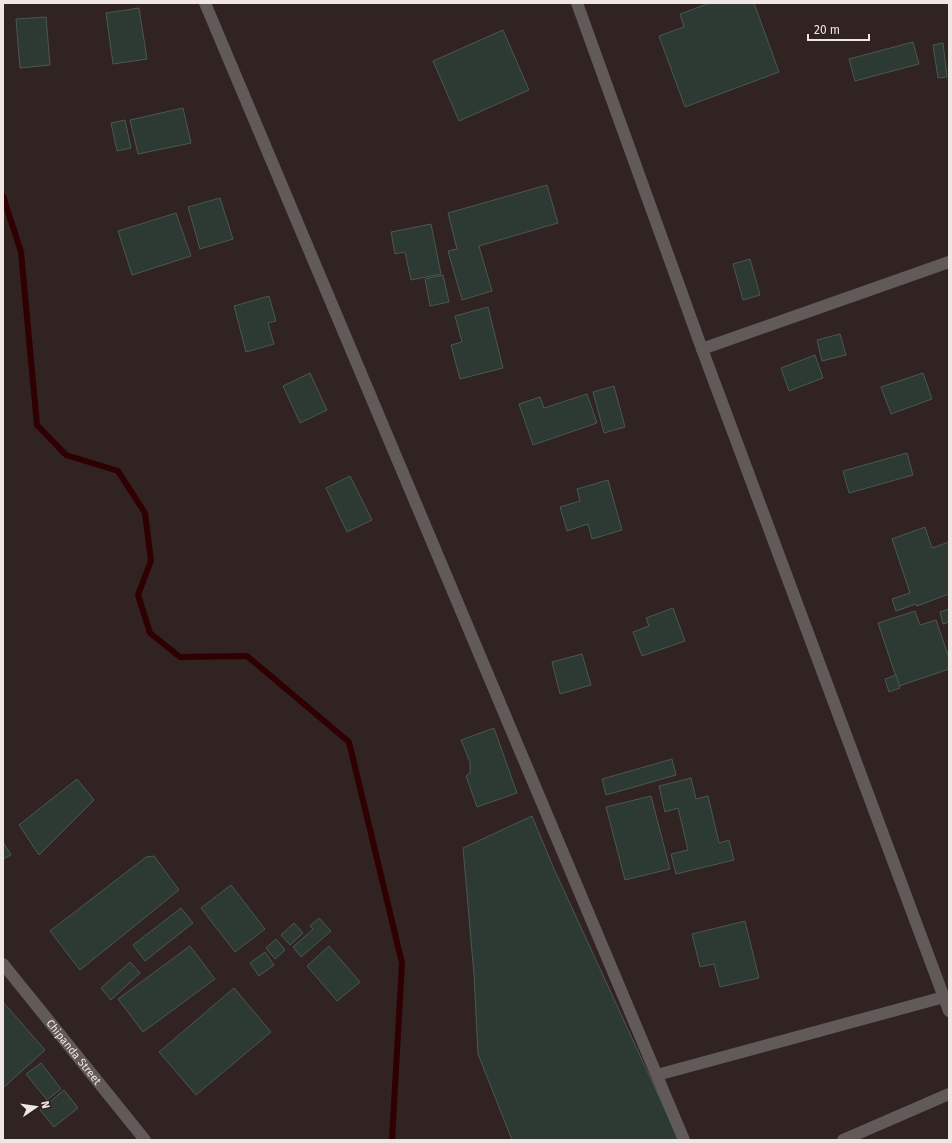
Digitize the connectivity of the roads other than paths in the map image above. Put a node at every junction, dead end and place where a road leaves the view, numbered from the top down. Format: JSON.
{"nodes":[{"id":1,"x":204,"y":3,"type":"edge"},
{"id":2,"x":577,"y":3,"type":"edge"},
{"id":3,"x":949,"y":262,"type":"edge"},
{"id":4,"x":702,"y":349,"type":"junction"},
{"id":5,"x":3,"y":964,"type":"edge"},
{"id":6,"x":944,"y":997,"type":"junction"},
{"id":7,"x":949,"y":1011,"type":"edge"},
{"id":8,"x":657,"y":1076,"type":"junction"},
{"id":9,"x":949,"y":1094,"type":"edge"},
{"id":10,"x":145,"y":1140,"type":"edge"},
{"id":11,"x":684,"y":1140,"type":"edge"},
{"id":12,"x":843,"y":1140,"type":"edge"}],
"edges":[{"from":1,"to":8,"type":"street"},
{"from":2,"to":4,"type":"street"},
{"from":3,"to":4,"type":"street"},
{"from":4,"to":6,"type":"street"},
{"from":5,"to":10,"type":"street","name":"Chipanda Street"},
{"from":6,"to":7,"type":"street"},
{"from":6,"to":8,"type":"street"},
{"from":8,"to":11,"type":"street"},
{"from":9,"to":12,"type":"street"}]}
